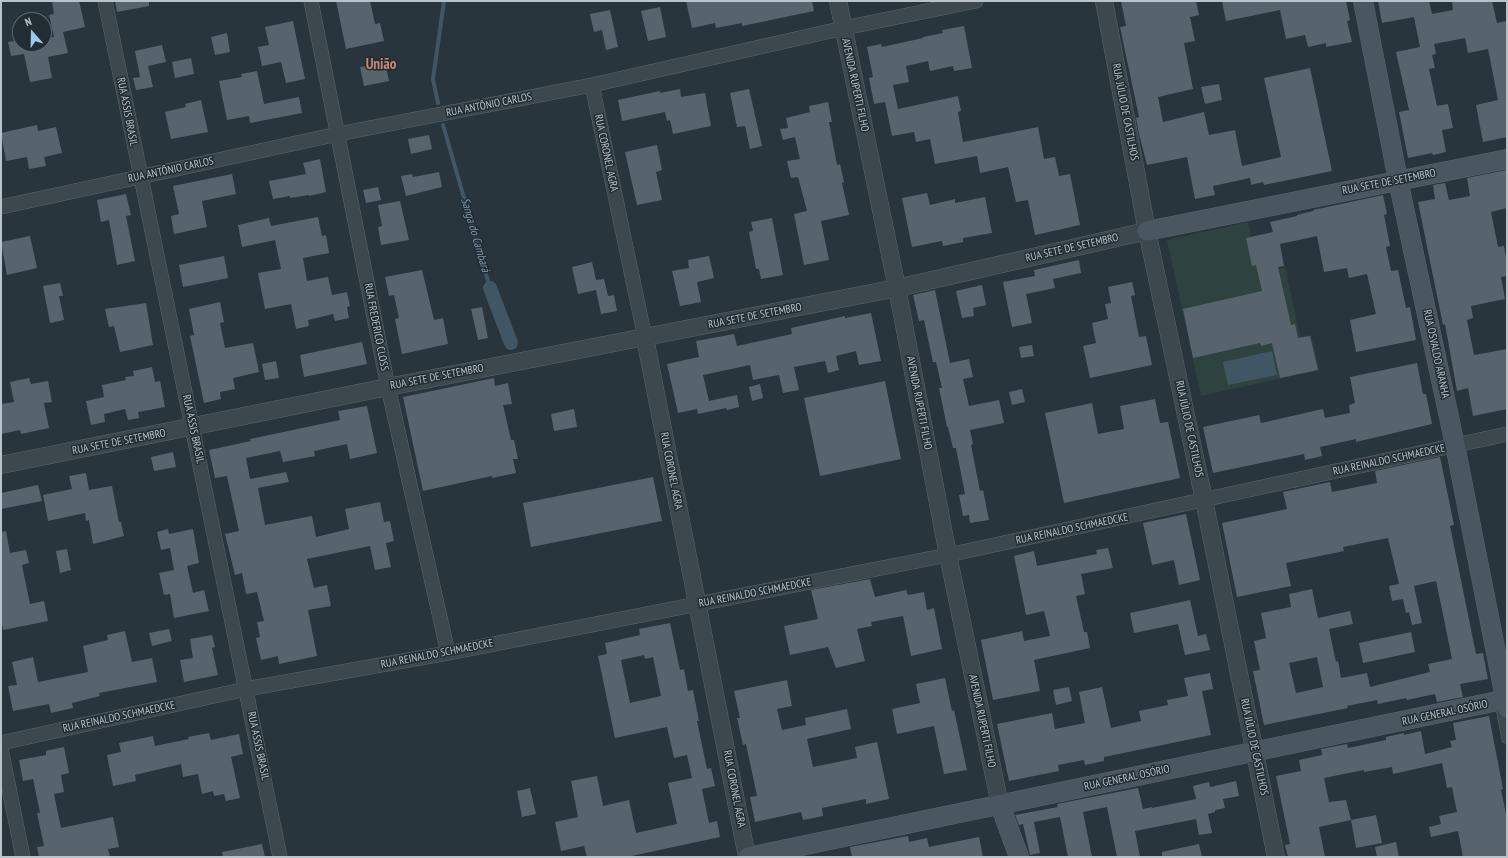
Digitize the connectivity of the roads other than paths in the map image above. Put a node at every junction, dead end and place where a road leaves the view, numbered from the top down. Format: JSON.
{"nodes":[{"id":1,"x":105,"y":1,"type":"edge"},
{"id":2,"x":310,"y":1,"type":"edge"},
{"id":3,"x":838,"y":1,"type":"edge"},
{"id":4,"x":976,"y":1,"type":"edge"},
{"id":5,"x":1104,"y":1,"type":"edge"},
{"id":6,"x":1363,"y":1,"type":"edge"},
{"id":7,"x":844,"y":28,"type":"junction"},
{"id":8,"x":592,"y":85,"type":"junction"},
{"id":9,"x":338,"y":134,"type":"junction"},
{"id":10,"x":1507,"y":159,"type":"edge"},
{"id":11,"x":140,"y":176,"type":"junction"},
{"id":12,"x":1398,"y":180,"type":"junction"},
{"id":13,"x":1,"y":207,"type":"edge"},
{"id":14,"x":1147,"y":231,"type":"junction"},
{"id":15,"x":897,"y":288,"type":"junction"},
{"id":16,"x":645,"y":338,"type":"junction"},
{"id":17,"x":388,"y":387,"type":"junction"},
{"id":18,"x":193,"y":427,"type":"junction"},
{"id":19,"x":1507,"y":434,"type":"edge"},
{"id":20,"x":1456,"y":445,"type":"junction"},
{"id":21,"x":1,"y":465,"type":"edge"},
{"id":22,"x":1204,"y":500,"type":"junction"},
{"id":23,"x":948,"y":556,"type":"junction"},
{"id":24,"x":697,"y":604,"type":"junction"},
{"id":25,"x":448,"y":653,"type":"junction"},
{"id":26,"x":246,"y":690,"type":"junction"},
{"id":27,"x":1505,"y":702,"type":"edge"},
{"id":28,"x":1507,"y":740,"type":"edge"},
{"id":29,"x":1,"y":744,"type":"edge"},
{"id":30,"x":1,"y":749,"type":"edge"},
{"id":31,"x":1255,"y":752,"type":"junction"},
{"id":32,"x":1000,"y":805,"type":"junction"},
{"id":33,"x":23,"y":857,"type":"edge"},
{"id":34,"x":280,"y":857,"type":"edge"},
{"id":35,"x":748,"y":857,"type":"edge"},
{"id":36,"x":1005,"y":857,"type":"edge"},
{"id":37,"x":1019,"y":857,"type":"edge"},
{"id":38,"x":1276,"y":857,"type":"edge"}],
"edges":[{"from":1,"to":11,"type":"street","name":"RUA ASSIS BRASIL"},
{"from":2,"to":9,"type":"street","name":"RUA FREDERICO CLOSS"},
{"from":3,"to":7,"type":"street","name":"AVENIDA RUPERTI FILHO"},
{"from":4,"to":7,"type":"street","name":"RUA ANTÔNIO CARLOS"},
{"from":5,"to":14,"type":"street","name":"RUA JÚLIO DE CASTILHOS"},
{"from":6,"to":12,"type":"main road","name":"RUA OSVALDO ARANHA"},
{"from":7,"to":8,"type":"street","name":"RUA ANTÔNIO CARLOS"},
{"from":7,"to":15,"type":"street","name":"AVENIDA RUPERTI FILHO"},
{"from":8,"to":9,"type":"street","name":"RUA ANTÔNIO CARLOS"},
{"from":8,"to":16,"type":"street","name":"RUA CORONEL AGRA"},
{"from":9,"to":11,"type":"street","name":"RUA ANTÔNIO CARLOS"},
{"from":9,"to":17,"type":"street","name":"RUA FREDERICO CLOSS"},
{"from":10,"to":12,"type":"main road","name":"RUA SETE DE SETEMBRO"},
{"from":11,"to":13,"type":"street","name":"RUA ANTÔNIO CARLOS"},
{"from":11,"to":18,"type":"street","name":"RUA ASSIS BRASIL"},
{"from":12,"to":14,"type":"main road","name":"RUA SETE DE SETEMBRO"},
{"from":12,"to":20,"type":"main road","name":"RUA OSVALDO ARANHA"},
{"from":14,"to":15,"type":"street","name":"RUA SETE DE SETEMBRO"},
{"from":14,"to":22,"type":"street","name":"RUA JÚLIO DE CASTILHOS"},
{"from":15,"to":16,"type":"street","name":"RUA SETE DE SETEMBRO"},
{"from":15,"to":23,"type":"street","name":"AVENIDA RUPERTI FILHO"},
{"from":16,"to":17,"type":"street","name":"RUA SETE DE SETEMBRO"},
{"from":16,"to":24,"type":"street","name":"RUA CORONEL AGRA"},
{"from":17,"to":18,"type":"street","name":"RUA SETE DE SETEMBRO"},
{"from":17,"to":25,"type":"street","name":"RUA FREDERICO CLOSS"},
{"from":18,"to":21,"type":"street","name":"RUA SETE DE SETEMBRO"},
{"from":18,"to":26,"type":"street","name":"RUA ASSIS BRASIL"},
{"from":19,"to":20,"type":"street","name":"RUA REINALDO SCHMAEDCKE"},
{"from":20,"to":22,"type":"street","name":"RUA REINALDO SCHMAEDCKE"},
{"from":20,"to":27,"type":"main road","name":"RUA OSVALDO ARANHA"},
{"from":22,"to":23,"type":"street","name":"RUA REINALDO SCHMAEDCKE"},
{"from":22,"to":31,"type":"street","name":"RUA JÚLIO DE CASTILHOS"},
{"from":23,"to":24,"type":"street","name":"RUA REINALDO SCHMAEDCKE"},
{"from":23,"to":32,"type":"street","name":"AVENIDA RUPERTI FILHO"},
{"from":24,"to":25,"type":"street","name":"RUA REINALDO SCHMAEDCKE"},
{"from":24,"to":35,"type":"street","name":"RUA CORONEL AGRA"},
{"from":25,"to":26,"type":"street","name":"RUA REINALDO SCHMAEDCKE"},
{"from":26,"to":29,"type":"street","name":"RUA REINALDO SCHMAEDCKE"},
{"from":26,"to":34,"type":"street","name":"RUA ASSIS BRASIL"},
{"from":27,"to":28,"type":"street"},
{"from":27,"to":31,"type":"main road","name":"RUA GENERAL OSÓRIO"},
{"from":30,"to":33,"type":"street"},
{"from":31,"to":32,"type":"main road","name":"RUA GENERAL OSÓRIO"},
{"from":31,"to":38,"type":"street","name":"RUA JÚLIO DE CASTILHOS"},
{"from":32,"to":35,"type":"main road","name":"RUA GENERAL OSÓRIO"},
{"from":32,"to":36,"type":"main road","name":"AVENIDA RUPERTI FILHO"},
{"from":32,"to":37,"type":"main road","name":"AVENIDA RUPERTI FILHO"}]}
